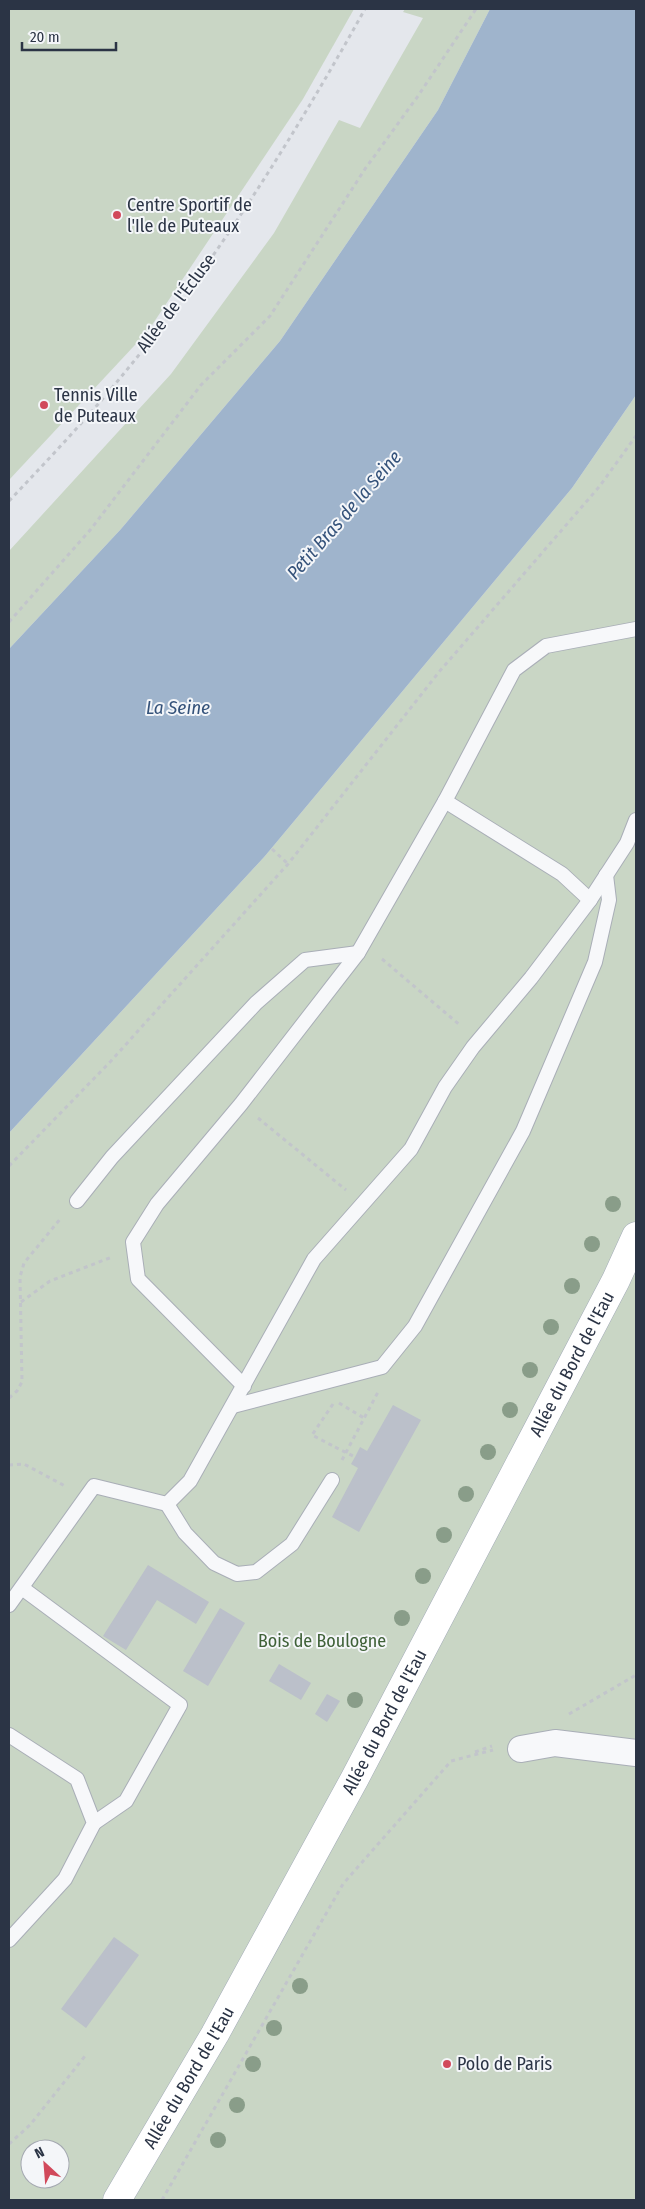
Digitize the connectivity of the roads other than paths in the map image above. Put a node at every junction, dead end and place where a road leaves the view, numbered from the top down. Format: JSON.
{"nodes":[{"id":1,"x":636,"y":629,"type":"edge"},
{"id":2,"x":445,"y":801,"type":"junction"},
{"id":3,"x":636,"y":820,"type":"edge"},
{"id":4,"x":606,"y":876,"type":"junction"},
{"id":5,"x":590,"y":900,"type":"junction"},
{"id":6,"x":361,"y":948,"type":"junction"},
{"id":7,"x":77,"y":1201,"type":"road end"},
{"id":8,"x":636,"y":1236,"type":"edge"},
{"id":9,"x":244,"y":1386,"type":"junction"},
{"id":10,"x":233,"y":1406,"type":"junction"},
{"id":11,"x":332,"y":1480,"type":"road end"},
{"id":12,"x":166,"y":1504,"type":"junction"},
{"id":13,"x":22,"y":1588,"type":"junction"},
{"id":14,"x":9,"y":1605,"type":"edge"},
{"id":15,"x":10,"y":1739,"type":"edge"},
{"id":16,"x":521,"y":1749,"type":"road end"},
{"id":17,"x":636,"y":1753,"type":"edge"},
{"id":18,"x":94,"y":1822,"type":"junction"},
{"id":19,"x":9,"y":1940,"type":"edge"},
{"id":20,"x":117,"y":2200,"type":"edge"}],
"edges":[{"from":1,"to":2,"type":"lane"},
{"from":2,"to":5,"type":"lane"},
{"from":2,"to":6,"type":"lane"},
{"from":3,"to":4,"type":"lane"},
{"from":4,"to":5,"type":"lane"},
{"from":4,"to":10,"type":"lane"},
{"from":5,"to":9,"type":"lane"},
{"from":6,"to":7,"type":"lane"},
{"from":6,"to":9,"type":"lane"},
{"from":8,"to":20,"type":"main road","name":"Allée du Bord de l'Eau"},
{"from":9,"to":10,"type":"lane"},
{"from":10,"to":12,"type":"lane"},
{"from":11,"to":12,"type":"lane"},
{"from":12,"to":13,"type":"lane"},
{"from":13,"to":14,"type":"lane"},
{"from":13,"to":18,"type":"lane"},
{"from":15,"to":18,"type":"lane"},
{"from":16,"to":17,"type":"street"},
{"from":18,"to":19,"type":"lane"}]}
